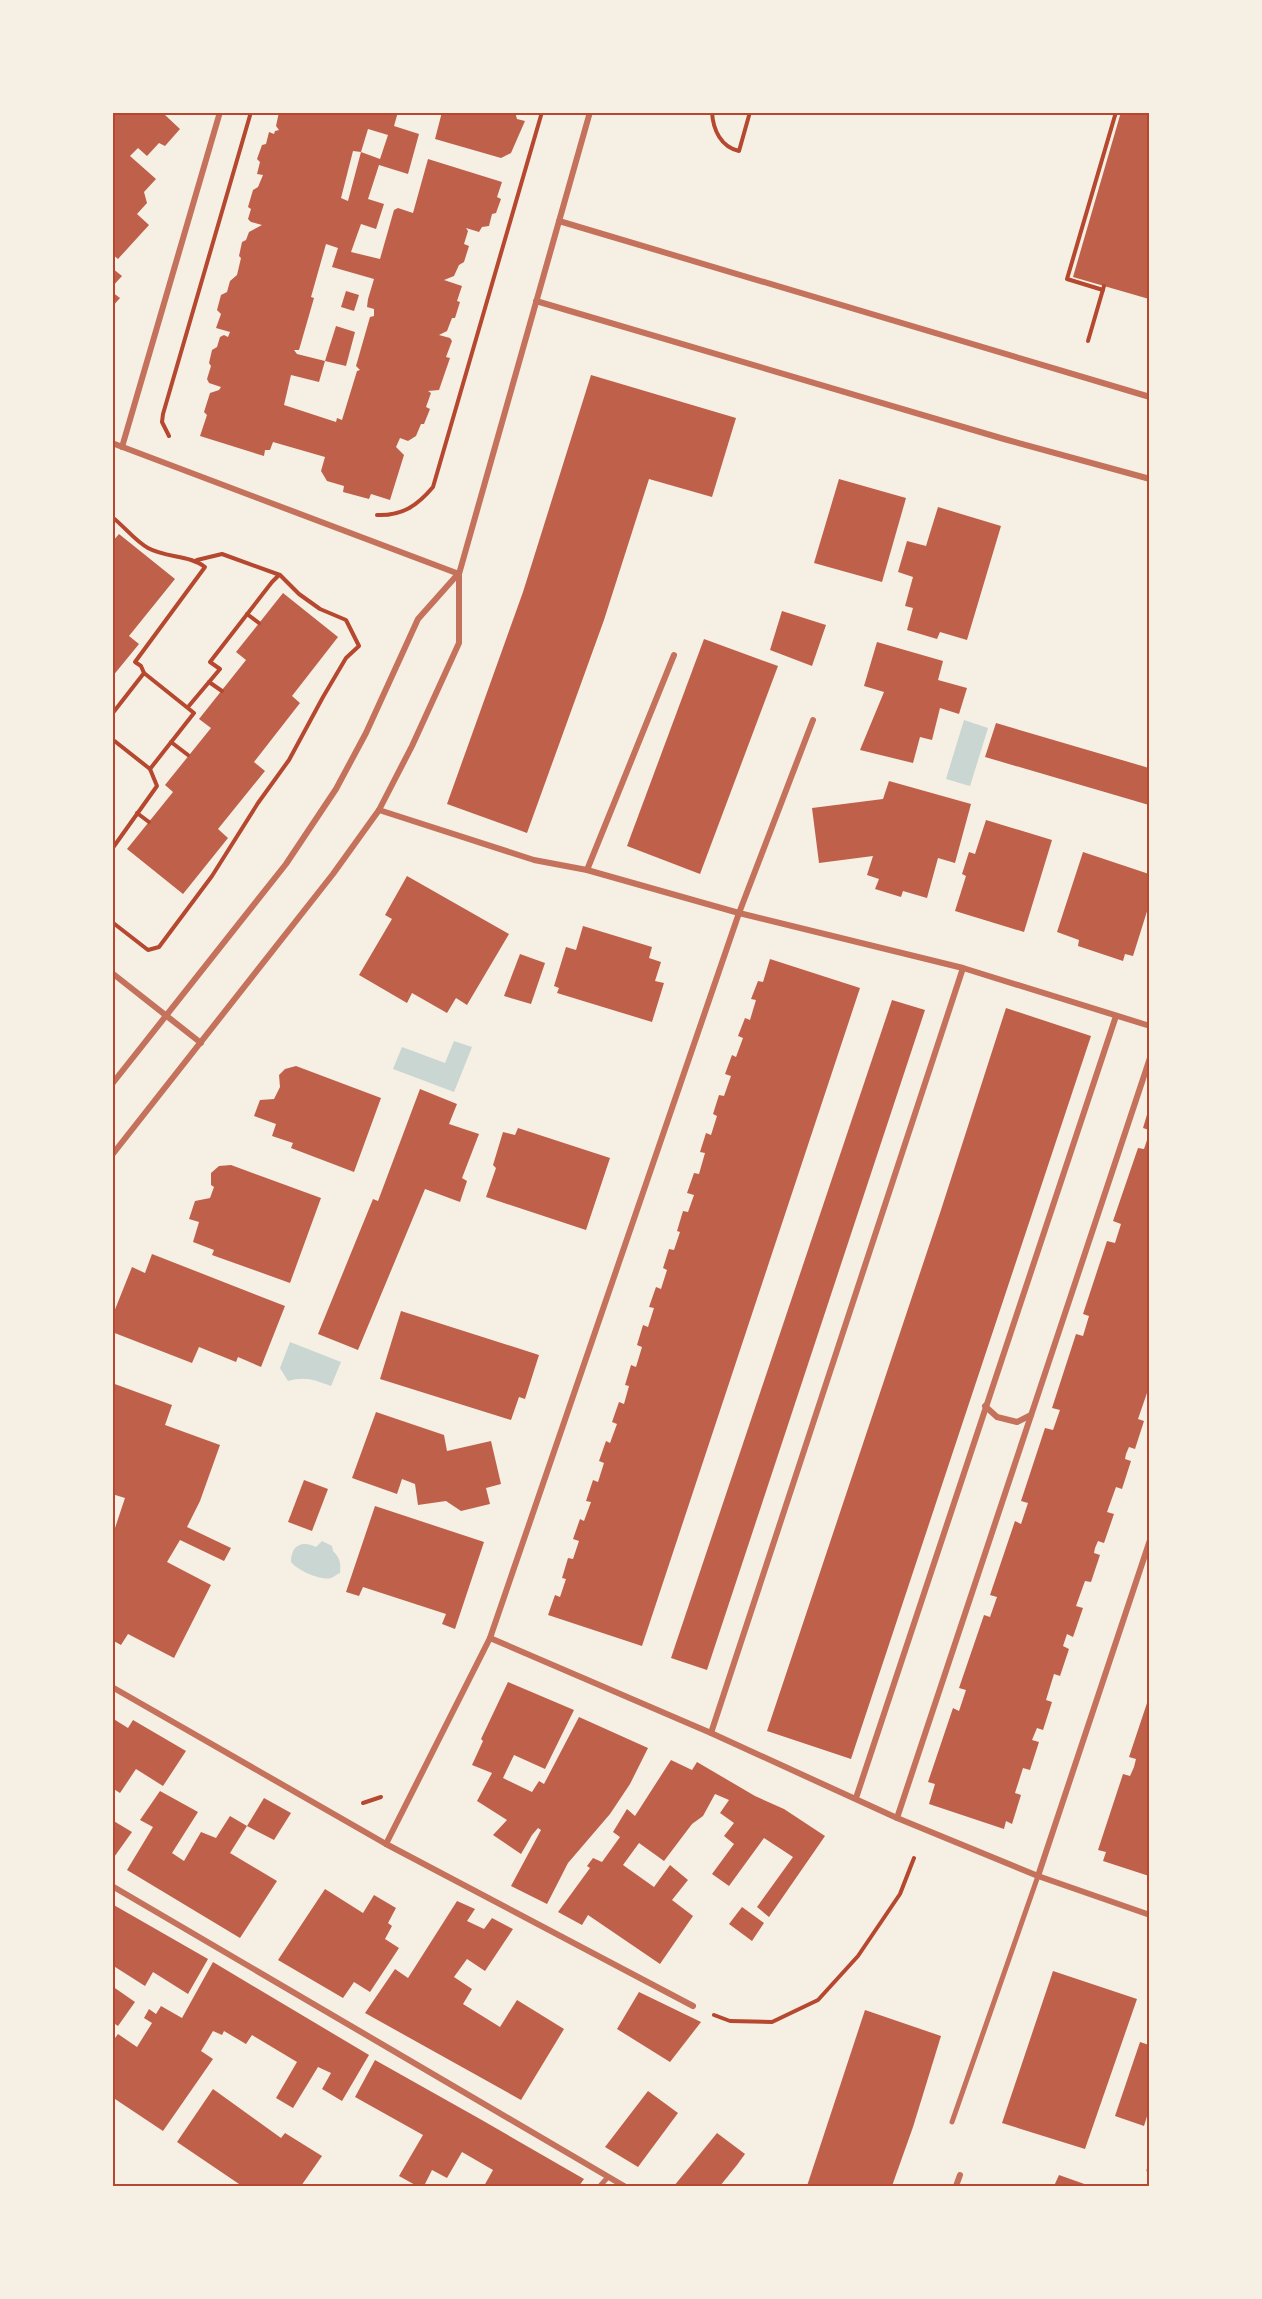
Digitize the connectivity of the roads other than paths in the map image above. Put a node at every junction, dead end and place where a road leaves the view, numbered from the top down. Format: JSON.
{"nodes":[{"id":1,"x":220,"y":112,"type":"edge"},
{"id":2,"x":590,"y":112,"type":"edge"},
{"id":3,"x":559,"y":221,"type":"junction"},
{"id":4,"x":536,"y":301,"type":"junction"},
{"id":5,"x":1149,"y":397,"type":"edge"},
{"id":6,"x":112,"y":443,"type":"edge"},
{"id":7,"x":122,"y":447,"type":"junction"},
{"id":8,"x":1149,"y":479,"type":"edge"},
{"id":9,"x":459,"y":573,"type":"junction"},
{"id":10,"x":674,"y":655,"type":"dead end"},
{"id":11,"x":813,"y":720,"type":"dead end"},
{"id":12,"x":379,"y":810,"type":"junction"},
{"id":13,"x":587,"y":870,"type":"junction"},
{"id":14,"x":739,"y":913,"type":"junction"},
{"id":15,"x":963,"y":968,"type":"junction"},
{"id":16,"x":112,"y":973,"type":"edge"},
{"id":17,"x":167,"y":1015,"type":"junction"},
{"id":18,"x":1116,"y":1016,"type":"junction"},
{"id":19,"x":1149,"y":1026,"type":"edge"},
{"id":20,"x":201,"y":1043,"type":"junction"},
{"id":21,"x":1149,"y":1058,"type":"edge"},
{"id":22,"x":112,"y":1084,"type":"edge"},
{"id":23,"x":112,"y":1155,"type":"edge"},
{"id":24,"x":985,"y":1406,"type":"junction"},
{"id":25,"x":1030,"y":1415,"type":"junction"},
{"id":26,"x":1149,"y":1540,"type":"edge"},
{"id":27,"x":490,"y":1638,"type":"junction"},
{"id":28,"x":112,"y":1687,"type":"edge"},
{"id":29,"x":711,"y":1732,"type":"junction"},
{"id":30,"x":856,"y":1798,"type":"junction"},
{"id":31,"x":897,"y":1818,"type":"junction"},
{"id":32,"x":386,"y":1844,"type":"junction"},
{"id":33,"x":1038,"y":1876,"type":"junction"},
{"id":34,"x":112,"y":1886,"type":"edge"},
{"id":35,"x":1149,"y":1915,"type":"edge"},
{"id":36,"x":693,"y":2006,"type":"dead end"},
{"id":37,"x":952,"y":2122,"type":"dead end"},
{"id":38,"x":960,"y":2175,"type":"dead end"},
{"id":39,"x":608,"y":2177,"type":"junction"},
{"id":40,"x":600,"y":2187,"type":"edge"},
{"id":41,"x":624,"y":2187,"type":"edge"},
{"id":42,"x":956,"y":2187,"type":"edge"}],
"edges":[{"from":1,"to":7,"type":"street"},
{"from":2,"to":3,"type":"street"},
{"from":3,"to":4,"type":"street"},
{"from":3,"to":5,"type":"street"},
{"from":4,"to":8,"type":"street"},
{"from":4,"to":9,"type":"street"},
{"from":6,"to":7,"type":"street"},
{"from":7,"to":9,"type":"street"},
{"from":9,"to":12,"type":"street"},
{"from":9,"to":17,"type":"street"},
{"from":10,"to":13,"type":"street"},
{"from":11,"to":14,"type":"street"},
{"from":12,"to":13,"type":"street"},
{"from":12,"to":20,"type":"street"},
{"from":13,"to":14,"type":"street"},
{"from":14,"to":15,"type":"street"},
{"from":14,"to":27,"type":"street"},
{"from":15,"to":18,"type":"street"},
{"from":15,"to":29,"type":"street"},
{"from":16,"to":17,"type":"street"},
{"from":17,"to":20,"type":"street"},
{"from":17,"to":22,"type":"street"},
{"from":18,"to":19,"type":"street"},
{"from":18,"to":24,"type":"street"},
{"from":20,"to":23,"type":"street"},
{"from":21,"to":25,"type":"street"},
{"from":24,"to":25,"type":"street"},
{"from":24,"to":30,"type":"street"},
{"from":25,"to":31,"type":"street"},
{"from":26,"to":33,"type":"street"},
{"from":27,"to":29,"type":"street"},
{"from":27,"to":32,"type":"street"},
{"from":28,"to":32,"type":"street"},
{"from":29,"to":30,"type":"street"},
{"from":30,"to":31,"type":"street"},
{"from":31,"to":33,"type":"street"},
{"from":32,"to":36,"type":"street"},
{"from":33,"to":35,"type":"street"},
{"from":33,"to":37,"type":"street"},
{"from":34,"to":39,"type":"street"},
{"from":38,"to":42,"type":"street"},
{"from":39,"to":40,"type":"street"},
{"from":39,"to":41,"type":"street"}]}
